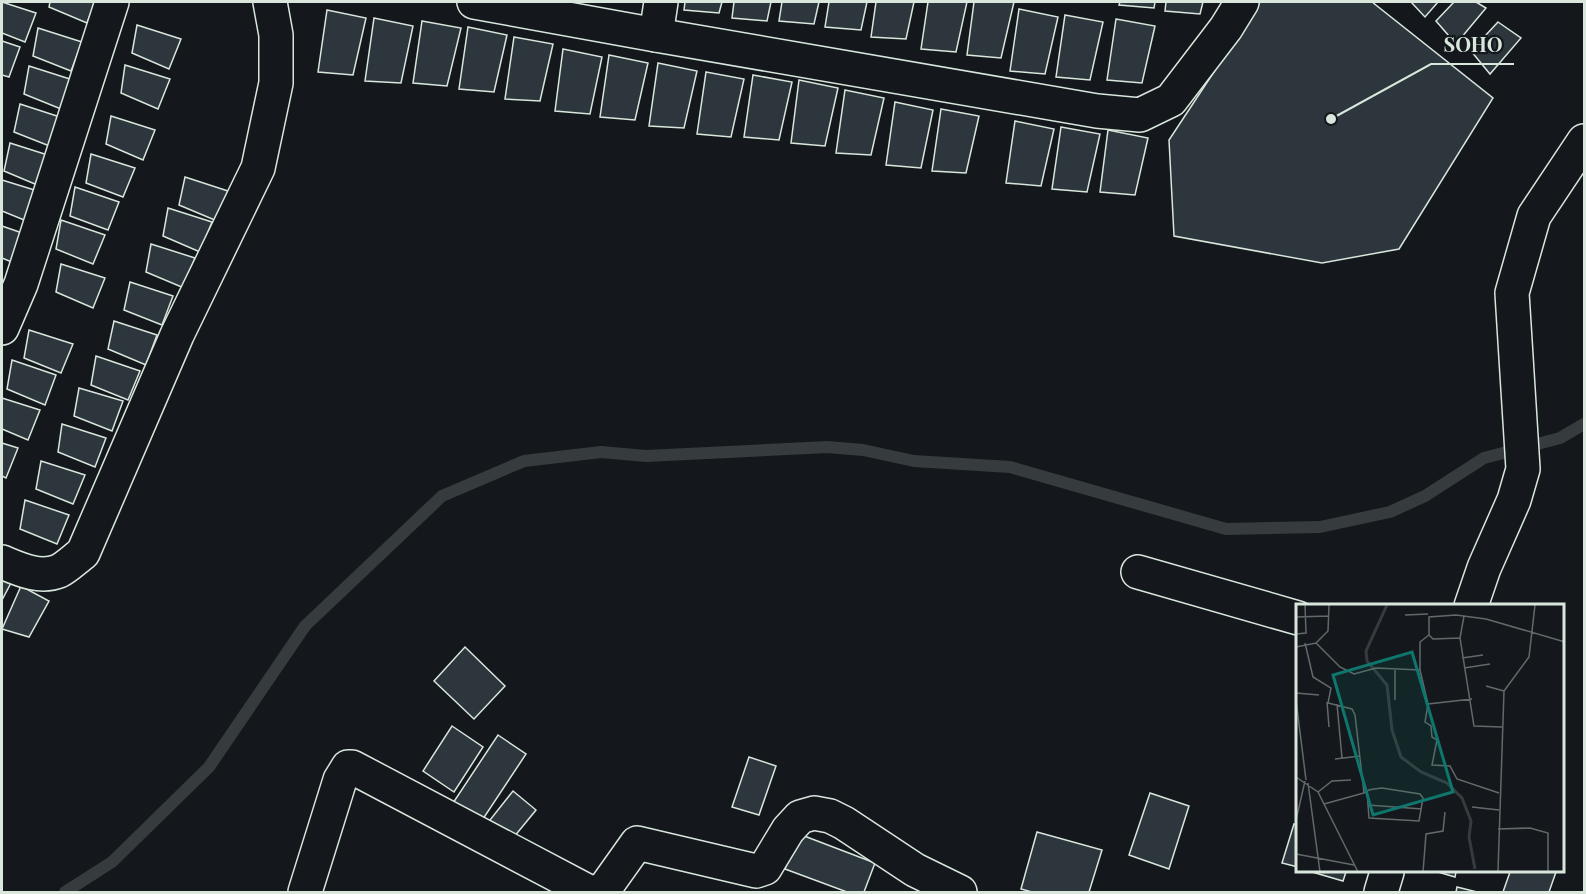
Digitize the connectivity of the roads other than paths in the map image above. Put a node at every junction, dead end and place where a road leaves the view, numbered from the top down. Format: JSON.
{"nodes":[{"id":1,"x":112,"y":2,"type":"edge"},
{"id":2,"x":474,"y":2,"type":"edge"},
{"id":3,"x":661,"y":2,"type":"edge"},
{"id":4,"x":1242,"y":2,"type":"edge"},
{"id":5,"x":265,"y":3,"type":"edge"},
{"id":6,"x":656,"y":35,"type":"junction"},
{"id":7,"x":1584,"y":141,"type":"edge"},
{"id":8,"x":2,"y":328,"type":"edge"},
{"id":9,"x":2,"y":562,"type":"edge"},
{"id":10,"x":1138,"y":572,"type":"dead end"},
{"id":11,"x":1472,"y":604,"type":"edge"},
{"id":12,"x":1296,"y":617,"type":"edge"},
{"id":13,"x":1388,"y":873,"type":"edge"},
{"id":14,"x":305,"y":892,"type":"edge"},
{"id":15,"x":589,"y":892,"type":"edge"},
{"id":16,"x":597,"y":892,"type":"edge"},
{"id":17,"x":960,"y":892,"type":"edge"},
{"id":18,"x":1381,"y":892,"type":"edge"}],
"edges":[{"from":1,"to":8,"type":"street"},
{"from":2,"to":6,"type":"street"},
{"from":3,"to":6,"type":"street"},
{"from":4,"to":6,"type":"street"},
{"from":5,"to":9,"type":"street"},
{"from":7,"to":11,"type":"street"},
{"from":10,"to":12,"type":"street"},
{"from":13,"to":18,"type":"street"},
{"from":14,"to":15,"type":"street"},
{"from":16,"to":17,"type":"street"}]}
